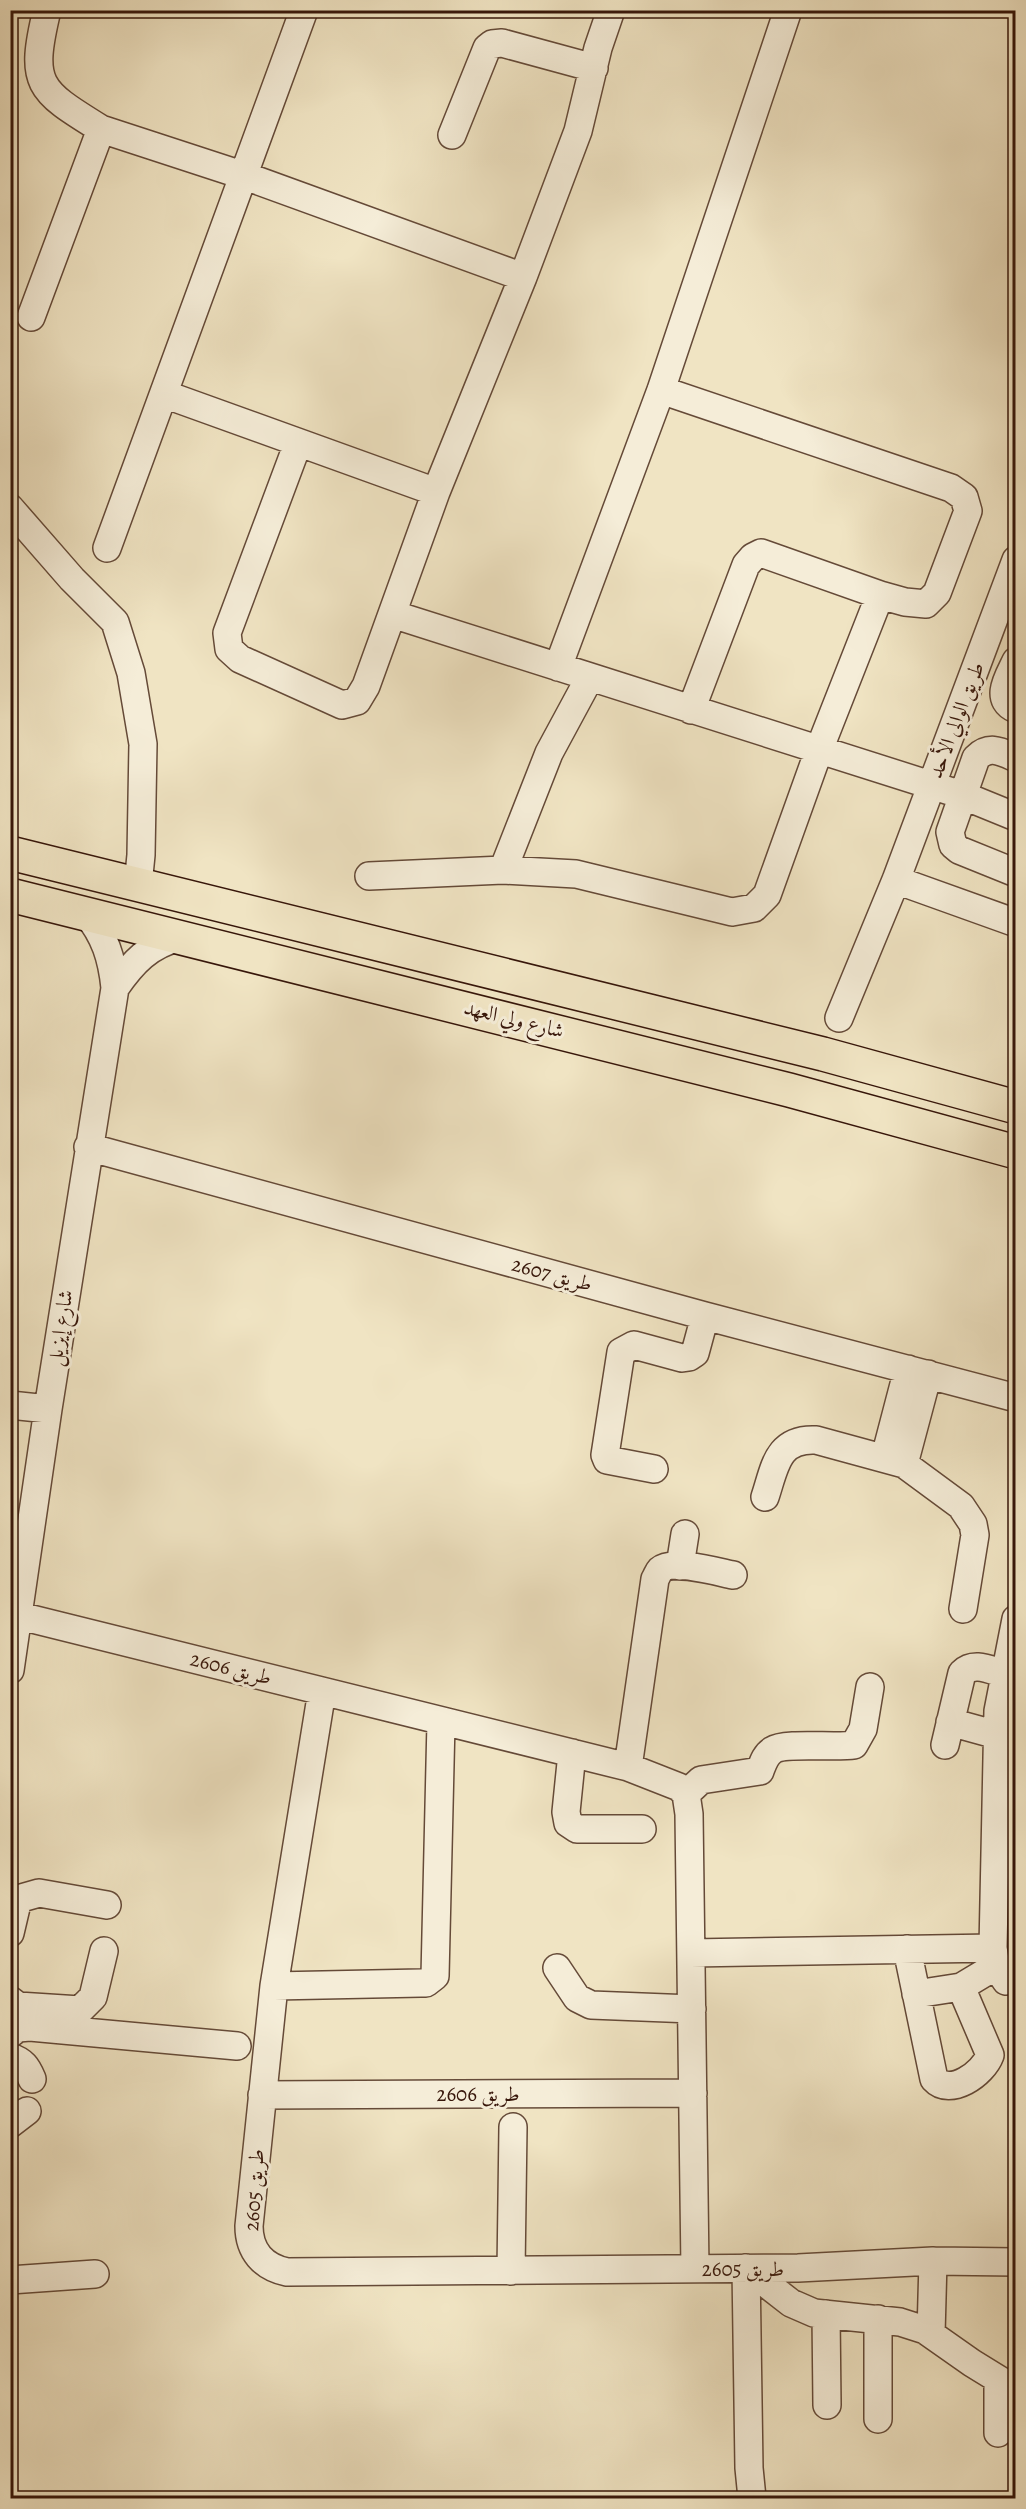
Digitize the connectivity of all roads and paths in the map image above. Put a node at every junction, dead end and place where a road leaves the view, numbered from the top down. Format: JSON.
{"nodes":[{"id":1,"x":47,"y":10,"type":"edge"},
{"id":2,"x":304,"y":10,"type":"edge"},
{"id":3,"x":611,"y":10,"type":"edge"},
{"id":4,"x":788,"y":10,"type":"edge"},
{"id":5,"x":594,"y":68,"type":"junction"},
{"id":6,"x":101,"y":129,"type":"junction"},
{"id":7,"x":452,"y":135,"type":"dead end"},
{"id":8,"x":245,"y":176,"type":"junction"},
{"id":9,"x":523,"y":277,"type":"junction"},
{"id":10,"x":31,"y":317,"type":"dead end"},
{"id":11,"x":661,"y":390,"type":"junction"},
{"id":12,"x":164,"y":394,"type":"junction"},
{"id":13,"x":298,"y":442,"type":"junction"},
{"id":14,"x":436,"y":492,"type":"junction"},
{"id":15,"x":10,"y":508,"type":"edge"},
{"id":16,"x":107,"y":548,"type":"dead end"},
{"id":17,"x":1016,"y":560,"type":"edge"},
{"id":18,"x":880,"y":595,"type":"junction"},
{"id":19,"x":392,"y":615,"type":"junction"},
{"id":20,"x":1016,"y":661,"type":"edge"},
{"id":21,"x":558,"y":667,"type":"junction"},
{"id":22,"x":590,"y":677,"type":"junction"},
{"id":23,"x":1016,"y":709,"type":"edge"},
{"id":24,"x":691,"y":710,"type":"junction"},
{"id":25,"x":819,"y":750,"type":"junction"},
{"id":26,"x":1016,"y":758,"type":"edge"},
{"id":27,"x":931,"y":786,"type":"junction"},
{"id":28,"x":962,"y":795,"type":"junction"},
{"id":29,"x":1016,"y":817,"type":"edge"},
{"id":30,"x":10,"y":853,"type":"edge"},
{"id":31,"x":503,"y":870,"type":"junction"},
{"id":32,"x":1016,"y":873,"type":"edge"},
{"id":33,"x":369,"y":876,"type":"dead end"},
{"id":34,"x":896,"y":880,"type":"junction"},
{"id":35,"x":138,"y":885,"type":"junction"},
{"id":36,"x":10,"y":895,"type":"edge"},
{"id":37,"x":86,"y":913,"type":"junction"},
{"id":38,"x":129,"y":922,"type":"junction"},
{"id":39,"x":1016,"y":923,"type":"edge"},
{"id":40,"x":180,"y":937,"type":"junction"},
{"id":41,"x":115,"y":988,"type":"junction"},
{"id":42,"x":839,"y":1018,"type":"dead end"},
{"id":43,"x":1016,"y":1107,"type":"edge"},
{"id":44,"x":88,"y":1147,"type":"junction"},
{"id":45,"x":1016,"y":1152,"type":"edge"},
{"id":46,"x":705,"y":1316,"type":"junction"},
{"id":47,"x":918,"y":1372,"type":"junction"},
{"id":48,"x":1016,"y":1398,"type":"edge"},
{"id":49,"x":10,"y":1405,"type":"edge"},
{"id":50,"x":48,"y":1409,"type":"junction"},
{"id":51,"x":894,"y":1460,"type":"junction"},
{"id":52,"x":654,"y":1469,"type":"dead end"},
{"id":53,"x":765,"y":1497,"type":"dead end"},
{"id":54,"x":685,"y":1534,"type":"dead end"},
{"id":55,"x":680,"y":1566,"type":"junction"},
{"id":56,"x":733,"y":1575,"type":"dead end"},
{"id":57,"x":963,"y":1609,"type":"dead end"},
{"id":58,"x":20,"y":1616,"type":"junction"},
{"id":59,"x":1016,"y":1619,"type":"edge"},
{"id":60,"x":10,"y":1670,"type":"edge"},
{"id":61,"x":1005,"y":1674,"type":"junction"},
{"id":62,"x":870,"y":1687,"type":"dead end"},
{"id":63,"x":322,"y":1691,"type":"junction"},
{"id":64,"x":1003,"y":1720,"type":"edge"},
{"id":65,"x":441,"y":1722,"type":"junction"},
{"id":66,"x":572,"y":1753,"type":"junction"},
{"id":67,"x":628,"y":1767,"type":"junction"},
{"id":68,"x":686,"y":1794,"type":"junction"},
{"id":69,"x":642,"y":1829,"type":"dead end"},
{"id":70,"x":107,"y":1905,"type":"dead end"},
{"id":71,"x":10,"y":1933,"type":"edge"},
{"id":72,"x":907,"y":1950,"type":"junction"},
{"id":73,"x":104,"y":1951,"type":"dead end"},
{"id":74,"x":691,"y":1953,"type":"junction"},
{"id":75,"x":999,"y":1965,"type":"junction"},
{"id":76,"x":557,"y":1968,"type":"dead end"},
{"id":77,"x":274,"y":1986,"type":"junction"},
{"id":78,"x":961,"y":1988,"type":"junction"},
{"id":79,"x":916,"y":1994,"type":"junction"},
{"id":80,"x":10,"y":2000,"type":"edge"},
{"id":81,"x":692,"y":2009,"type":"junction"},
{"id":82,"x":10,"y":2034,"type":"edge"},
{"id":83,"x":237,"y":2046,"type":"dead end"},
{"id":84,"x":10,"y":2056,"type":"edge"},
{"id":85,"x":32,"y":2079,"type":"dead end"},
{"id":86,"x":693,"y":2093,"type":"junction"},
{"id":87,"x":262,"y":2095,"type":"junction"},
{"id":88,"x":513,"y":2127,"type":"dead end"},
{"id":89,"x":933,"y":2261,"type":"junction"},
{"id":90,"x":1016,"y":2262,"type":"edge"},
{"id":91,"x":746,"y":2268,"type":"junction"},
{"id":92,"x":695,"y":2269,"type":"junction"},
{"id":93,"x":511,"y":2271,"type":"junction"},
{"id":94,"x":95,"y":2274,"type":"dead end"},
{"id":95,"x":10,"y":2280,"type":"edge"},
{"id":96,"x":825,"y":2314,"type":"junction"},
{"id":97,"x":878,"y":2319,"type":"junction"},
{"id":98,"x":931,"y":2334,"type":"junction"},
{"id":99,"x":1007,"y":2385,"type":"edge"},
{"id":100,"x":827,"y":2405,"type":"dead end"},
{"id":101,"x":878,"y":2419,"type":"dead end"},
{"id":102,"x":998,"y":2433,"type":"dead end"},
{"id":103,"x":752,"y":2499,"type":"edge"}],
"edges":[{"from":1,"to":6,"type":"street"},
{"from":2,"to":8,"type":"street"},
{"from":3,"to":5,"type":"street"},
{"from":4,"to":11,"type":"street"},
{"from":5,"to":7,"type":"street"},
{"from":5,"to":9,"type":"street"},
{"from":6,"to":8,"type":"street"},
{"from":6,"to":10,"type":"street"},
{"from":8,"to":9,"type":"street"},
{"from":8,"to":12,"type":"street"},
{"from":9,"to":14,"type":"street"},
{"from":11,"to":18,"type":"street"},
{"from":11,"to":21,"type":"street"},
{"from":12,"to":13,"type":"street"},
{"from":12,"to":16,"type":"street"},
{"from":13,"to":14,"type":"street"},
{"from":13,"to":19,"type":"street"},
{"from":14,"to":19,"type":"street"},
{"from":15,"to":35,"type":"street"},
{"from":17,"to":27,"type":"street","name":"طريق الوالي الأحد"},
{"from":18,"to":24,"type":"street"},
{"from":18,"to":25,"type":"street"},
{"from":19,"to":21,"type":"street"},
{"from":20,"to":23,"type":"street"},
{"from":21,"to":22,"type":"street"},
{"from":22,"to":24,"type":"street"},
{"from":22,"to":31,"type":"street"},
{"from":24,"to":25,"type":"street"},
{"from":25,"to":27,"type":"street"},
{"from":25,"to":31,"type":"street"},
{"from":26,"to":28,"type":"street"},
{"from":27,"to":28,"type":"street"},
{"from":27,"to":34,"type":"street","name":"طريق الوالي الأحد"},
{"from":28,"to":29,"type":"street"},
{"from":28,"to":32,"type":"street"},
{"from":30,"to":35,"type":"main road","name":"شارع ولي العهد"},
{"from":31,"to":33,"type":"street"},
{"from":34,"to":39,"type":"street"},
{"from":34,"to":42,"type":"street","name":"طريق الوالي الأحد"},
{"from":35,"to":38,"type":"main road"},
{"from":35,"to":43,"type":"main road","name":"شارع ولي العهد"},
{"from":36,"to":37,"type":"main road","name":"شارع ولي العهد"},
{"from":37,"to":38,"type":"main road","name":"شارع ولي العهد"},
{"from":37,"to":41,"type":"street","name":"شارع إيزيل"},
{"from":38,"to":40,"type":"main road","name":"شارع ولي العهد"},
{"from":40,"to":41,"type":"street","name":"شارع إيزيل"},
{"from":40,"to":45,"type":"main road","name":"شارع ولي العهد"},
{"from":41,"to":44,"type":"street","name":"شارع إيزيل"},
{"from":44,"to":46,"type":"street","name":"طريق 2607"},
{"from":44,"to":50,"type":"street","name":"شارع إيزيل"},
{"from":46,"to":47,"type":"street","name":"طريق 2607"},
{"from":46,"to":52,"type":"street"},
{"from":47,"to":48,"type":"street","name":"طريق 2607"},
{"from":47,"to":51,"type":"street"},
{"from":49,"to":50,"type":"street"},
{"from":50,"to":58,"type":"street","name":"شارع إيزيل"},
{"from":51,"to":53,"type":"street"},
{"from":51,"to":57,"type":"street"},
{"from":54,"to":55,"type":"street"},
{"from":55,"to":56,"type":"street"},
{"from":55,"to":67,"type":"street"},
{"from":58,"to":60,"type":"street","name":"شارع إيزيل"},
{"from":58,"to":63,"type":"street","name":"طريق 2606"},
{"from":59,"to":61,"type":"street"},
{"from":61,"to":64,"type":"street"},
{"from":61,"to":64,"type":"street"},
{"from":62,"to":68,"type":"street"},
{"from":63,"to":65,"type":"street","name":"طريق 2606"},
{"from":63,"to":77,"type":"street","name":"طريق 2605"},
{"from":64,"to":75,"type":"street"},
{"from":65,"to":66,"type":"street","name":"طريق 2606"},
{"from":65,"to":77,"type":"street"},
{"from":66,"to":67,"type":"street","name":"طريق 2606"},
{"from":66,"to":69,"type":"street"},
{"from":67,"to":68,"type":"street","name":"طريق 2606"},
{"from":68,"to":74,"type":"street"},
{"from":70,"to":71,"type":"street"},
{"from":72,"to":74,"type":"street"},
{"from":72,"to":75,"type":"street"},
{"from":72,"to":79,"type":"street"},
{"from":73,"to":80,"type":"street"},
{"from":74,"to":81,"type":"street"},
{"from":75,"to":78,"type":"street"},
{"from":76,"to":81,"type":"street"},
{"from":77,"to":87,"type":"street","name":"طريق 2605"},
{"from":78,"to":79,"type":"street"},
{"from":78,"to":79,"type":"street"},
{"from":81,"to":86,"type":"street"},
{"from":82,"to":83,"type":"street"},
{"from":84,"to":85,"type":"street"},
{"from":86,"to":87,"type":"street","name":"طريق 2606"},
{"from":86,"to":92,"type":"street"},
{"from":87,"to":93,"type":"street","name":"طريق 2605"},
{"from":88,"to":93,"type":"street"},
{"from":89,"to":90,"type":"street","name":"طريق 2605"},
{"from":89,"to":91,"type":"street","name":"طريق 2605"},
{"from":89,"to":98,"type":"street"},
{"from":91,"to":92,"type":"street","name":"طريق 2605"},
{"from":91,"to":96,"type":"street"},
{"from":91,"to":103,"type":"street"},
{"from":92,"to":93,"type":"street","name":"طريق 2605"},
{"from":94,"to":95,"type":"street"},
{"from":96,"to":97,"type":"street"},
{"from":96,"to":100,"type":"street"},
{"from":97,"to":98,"type":"street"},
{"from":97,"to":101,"type":"street"},
{"from":98,"to":99,"type":"street"},
{"from":99,"to":102,"type":"street"}]}
